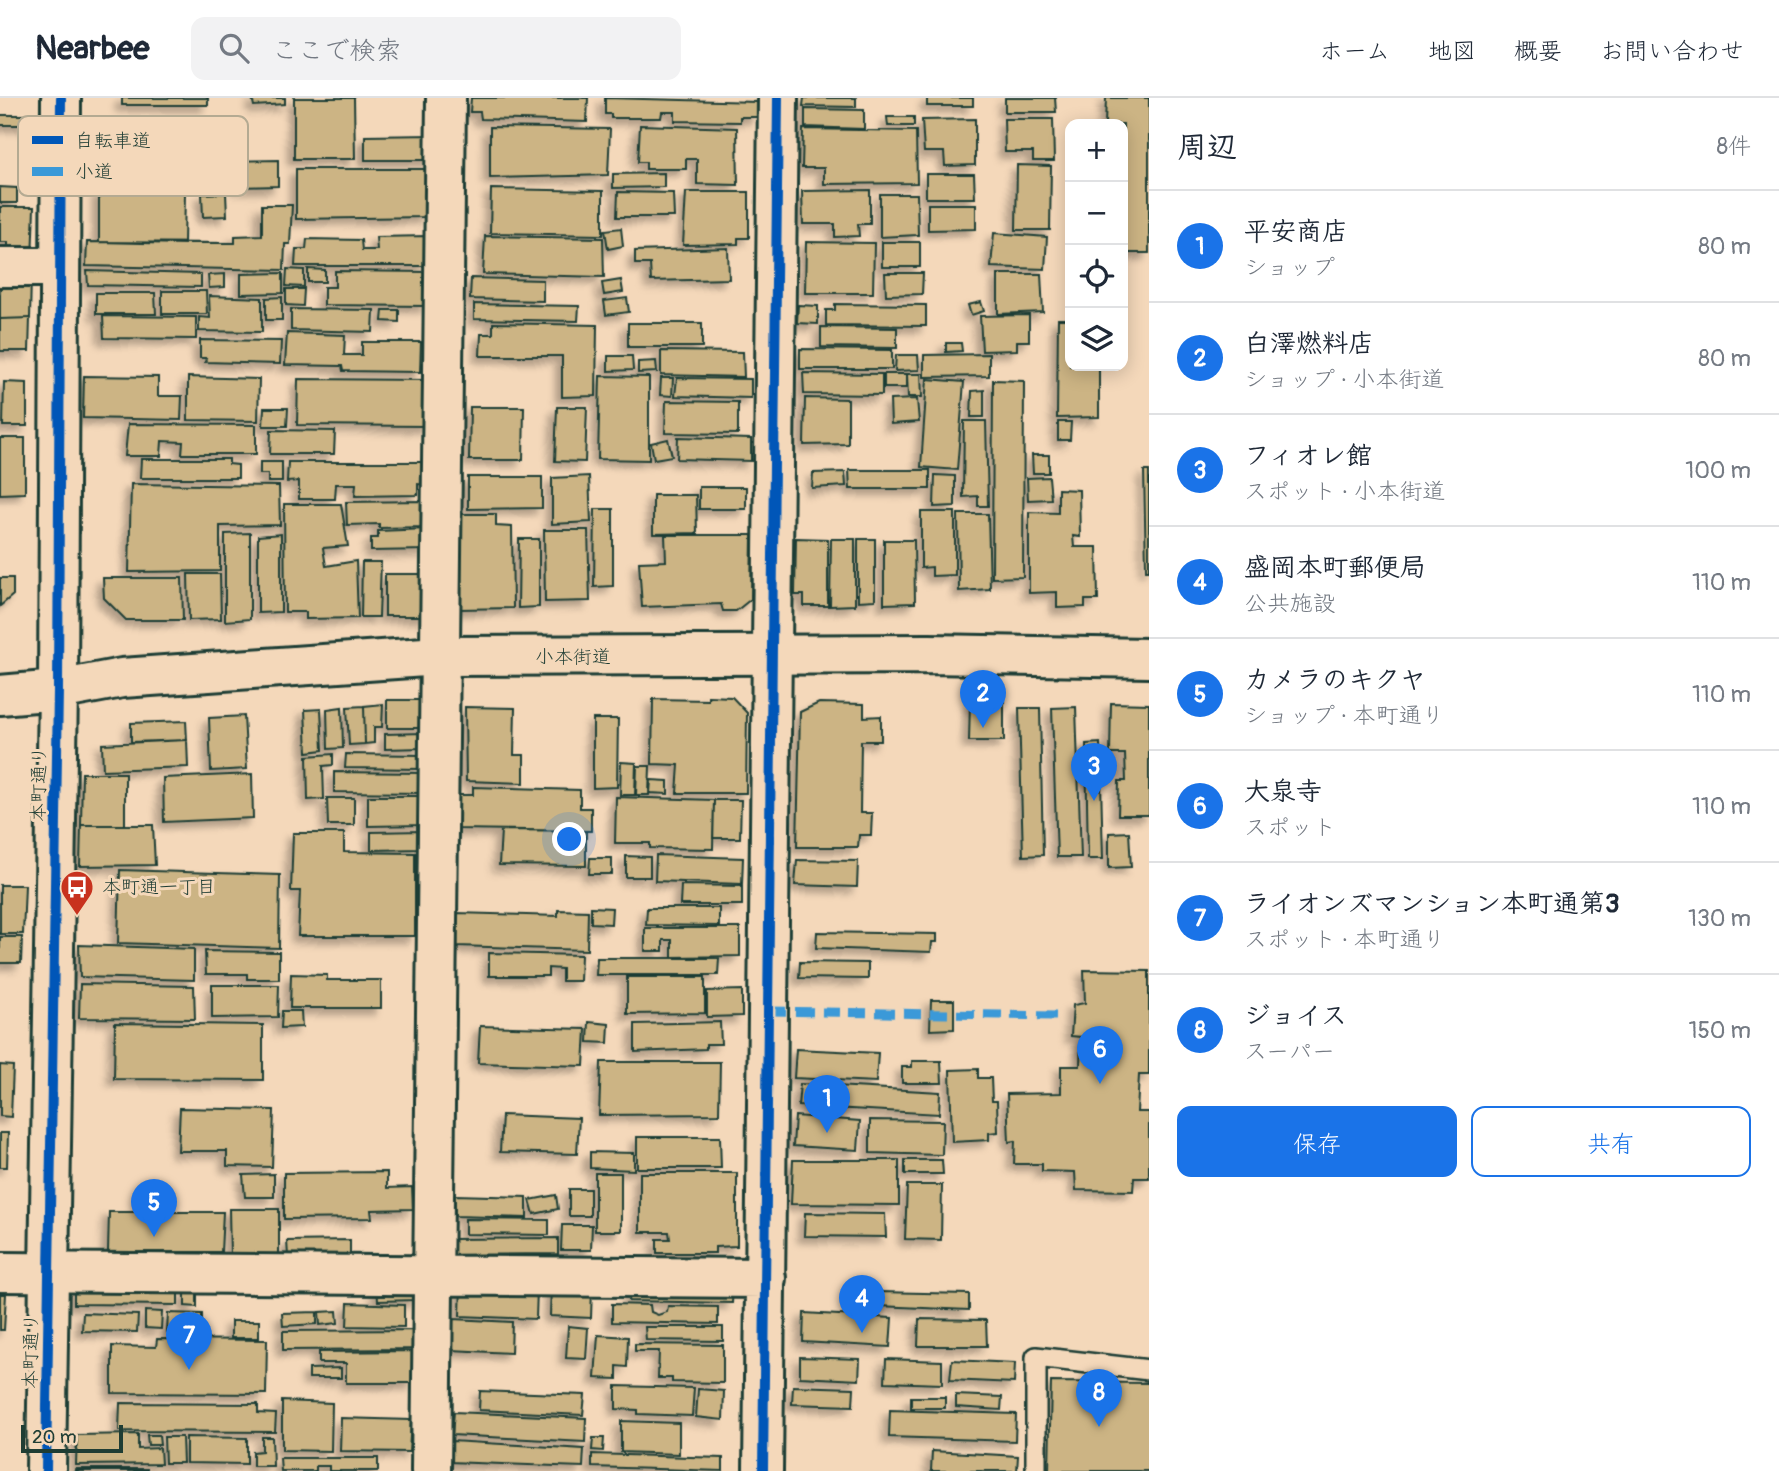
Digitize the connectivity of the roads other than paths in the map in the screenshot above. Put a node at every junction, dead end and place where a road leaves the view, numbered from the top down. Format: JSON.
{"nodes":[{"id":1,"x":61,"y":98,"type":"edge"},
{"id":2,"x":446,"y":98,"type":"edge"},
{"id":3,"x":778,"y":98,"type":"edge"},
{"id":4,"x":61,"y":116,"type":"edge"},
{"id":5,"x":60,"y":196,"type":"edge"},
{"id":6,"x":0,"y":267,"type":"edge"},
{"id":7,"x":60,"y":267,"type":"junction"},
{"id":8,"x":771,"y":654,"type":"junction"},
{"id":9,"x":439,"y":656,"type":"junction"},
{"id":10,"x":1149,"y":658,"type":"edge"},
{"id":11,"x":58,"y":690,"type":"junction"},
{"id":12,"x":0,"y":695,"type":"edge"},
{"id":13,"x":0,"y":1272,"type":"edge"},
{"id":14,"x":50,"y":1272,"type":"junction"},
{"id":15,"x":434,"y":1275,"type":"junction"},
{"id":16,"x":766,"y":1278,"type":"junction"},
{"id":17,"x":1149,"y":1370,"type":"edge"},
{"id":18,"x":46,"y":1471,"type":"edge"},
{"id":19,"x":431,"y":1471,"type":"edge"},
{"id":20,"x":762,"y":1471,"type":"edge"},
{"id":21,"x":1036,"y":1471,"type":"edge"}],
"edges":[{"from":1,"to":4,"type":"street","name":"本町通り"},
{"from":2,"to":9,"type":"street"},
{"from":3,"to":8,"type":"street"},
{"from":5,"to":7,"type":"street","name":"本町通り"},
{"from":6,"to":7,"type":"street"},
{"from":7,"to":11,"type":"street","name":"本町通り"},
{"from":8,"to":9,"type":"street","name":"小本街道"},
{"from":8,"to":10,"type":"street","name":"小本街道"},
{"from":8,"to":16,"type":"street"},
{"from":9,"to":11,"type":"street","name":"小本街道"},
{"from":9,"to":15,"type":"street"},
{"from":11,"to":12,"type":"street","name":"小本街道"},
{"from":11,"to":14,"type":"street","name":"本町通り"},
{"from":13,"to":14,"type":"street"},
{"from":14,"to":15,"type":"street"},
{"from":14,"to":18,"type":"street","name":"本町通り"},
{"from":15,"to":16,"type":"street"},
{"from":15,"to":19,"type":"street"},
{"from":16,"to":20,"type":"street"},
{"from":17,"to":21,"type":"lane"}]}
